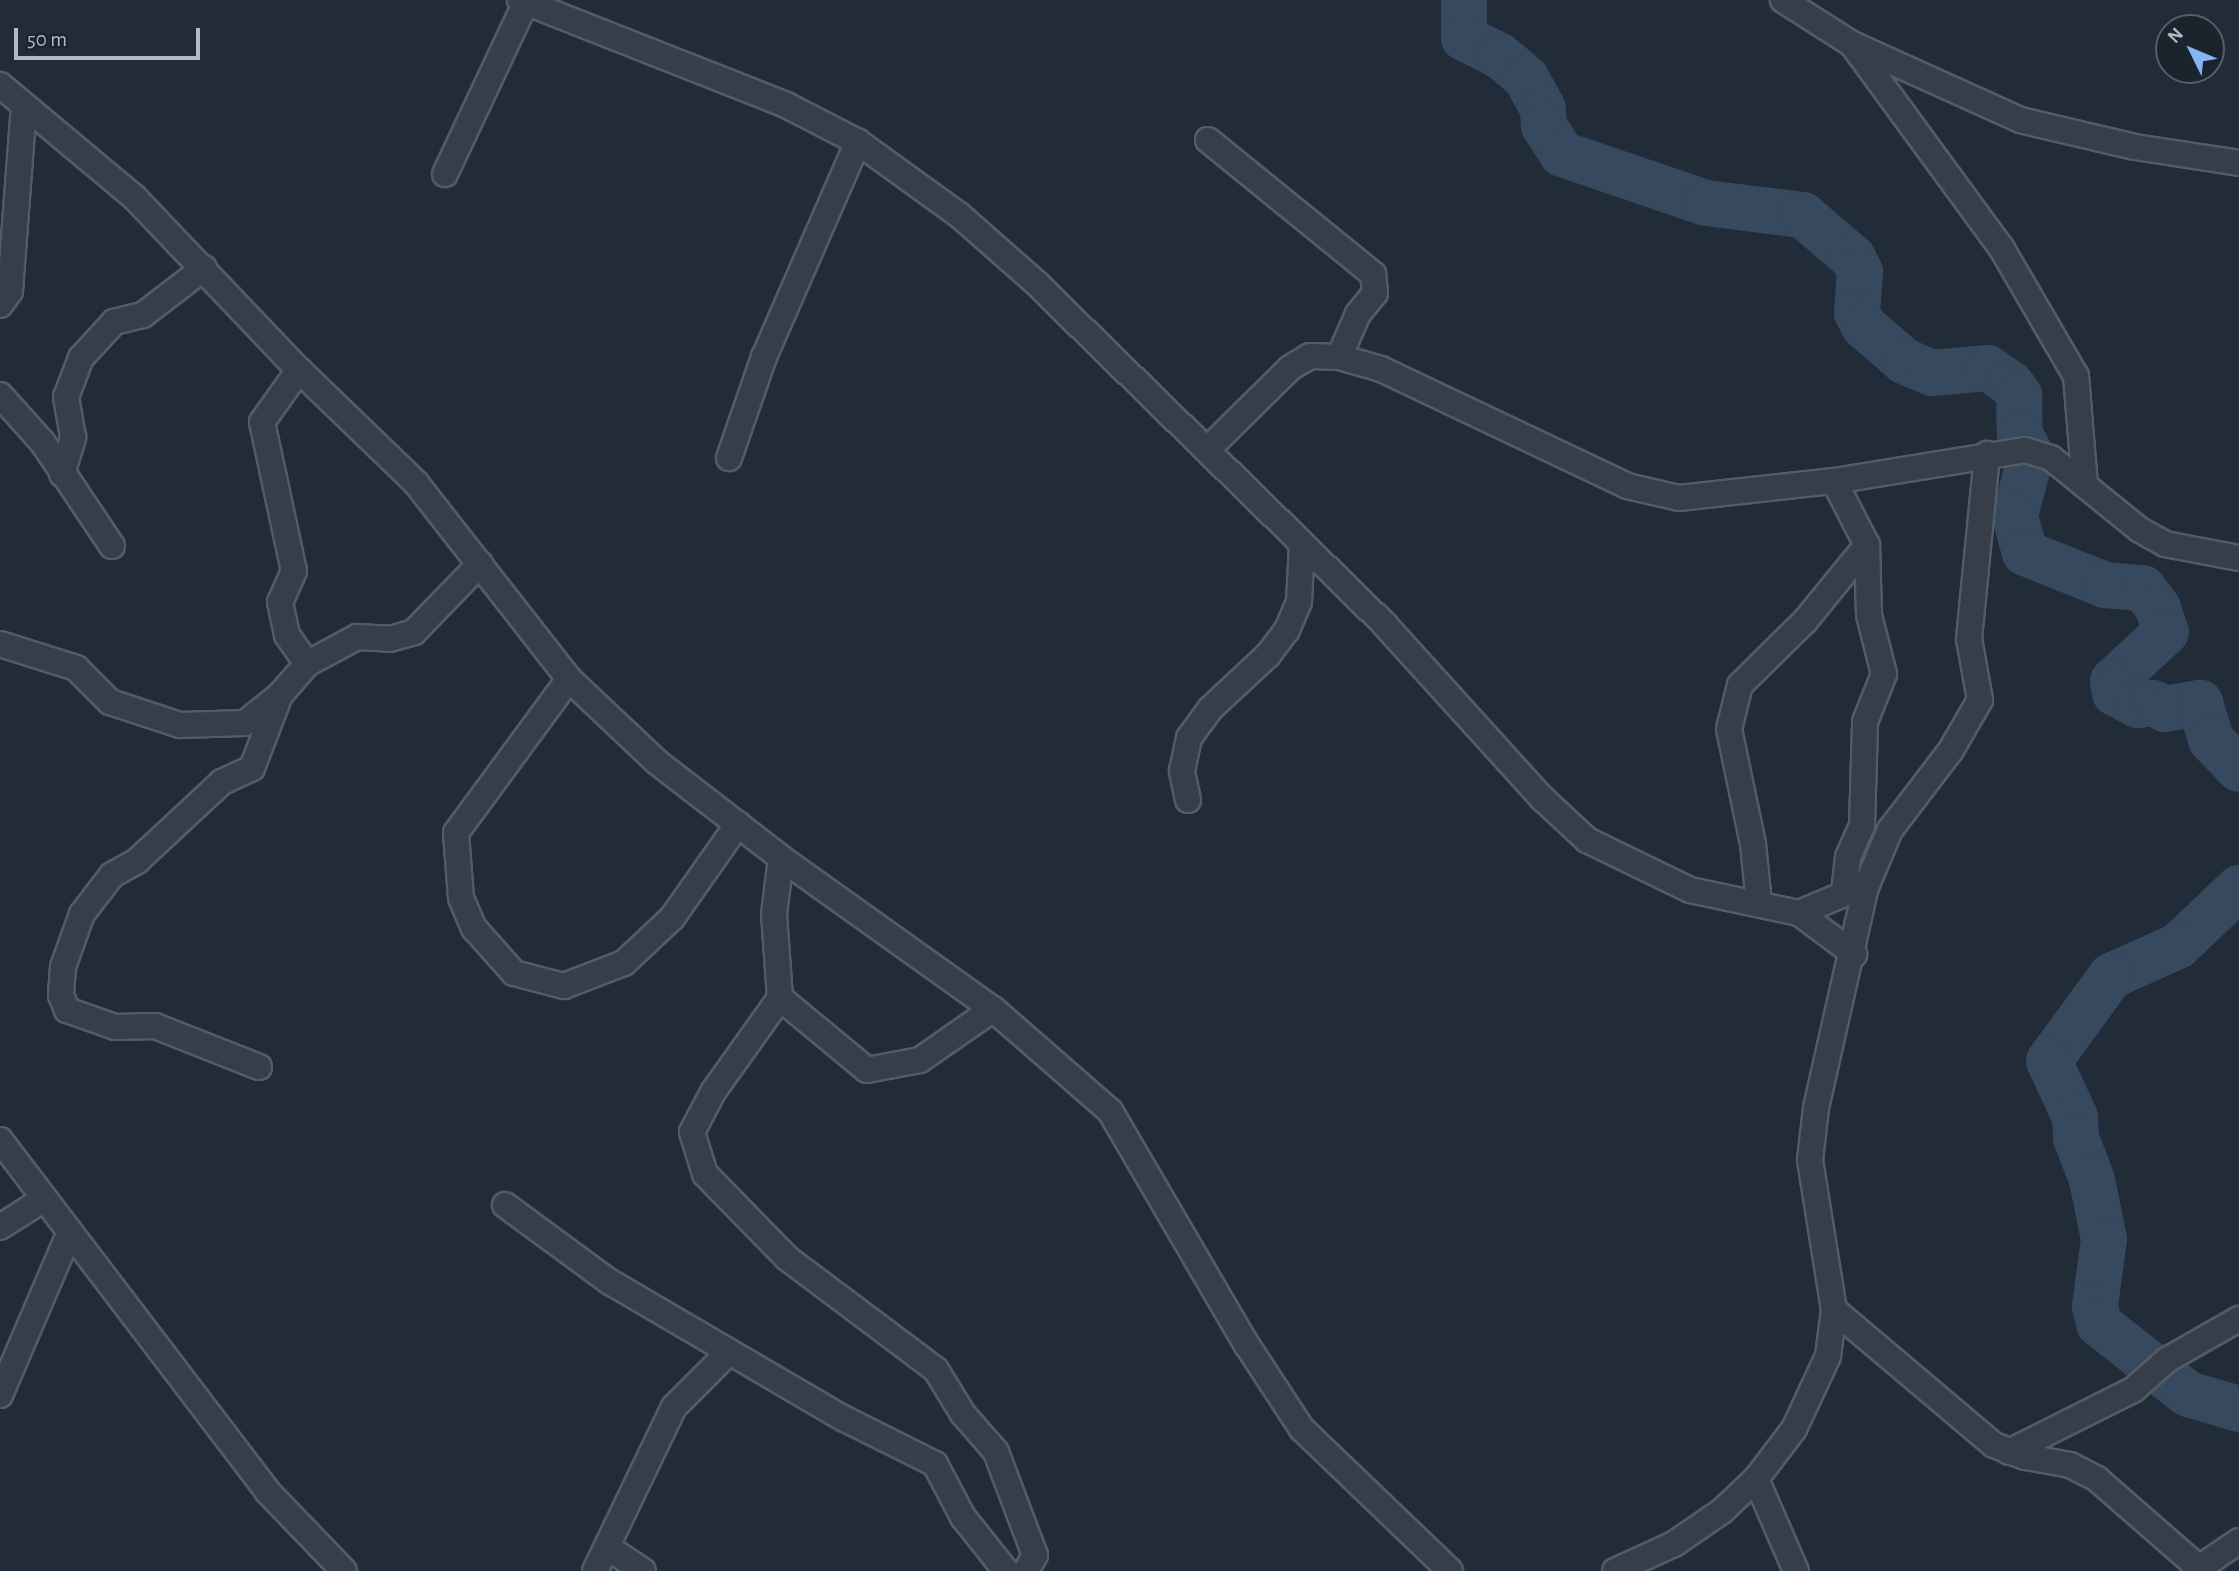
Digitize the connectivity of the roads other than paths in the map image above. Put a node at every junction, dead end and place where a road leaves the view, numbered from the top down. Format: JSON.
{"nodes":[{"id":1,"x":1783,"y":0,"type":"edge"},
{"id":2,"x":525,"y":1,"type":"edge"},
{"id":3,"x":1852,"y":44,"type":"junction"},
{"id":4,"x":0,"y":85,"type":"edge"},
{"id":5,"x":24,"y":106,"type":"junction"},
{"id":6,"x":1208,"y":140,"type":"dead end"},
{"id":7,"x":858,"y":142,"type":"junction"},
{"id":8,"x":2239,"y":163,"type":"edge"},
{"id":9,"x":445,"y":174,"type":"dead end"},
{"id":10,"x":204,"y":268,"type":"junction"},
{"id":11,"x":0,"y":305,"type":"edge"},
{"id":12,"x":1339,"y":357,"type":"junction"},
{"id":13,"x":299,"y":370,"type":"junction"},
{"id":14,"x":0,"y":395,"type":"edge"},
{"id":15,"x":1208,"y":449,"type":"junction"},
{"id":16,"x":1987,"y":454,"type":"junction"},
{"id":17,"x":729,"y":458,"type":"dead end"},
{"id":18,"x":62,"y":474,"type":"junction"},
{"id":19,"x":1834,"y":481,"type":"junction"},
{"id":20,"x":2085,"y":486,"type":"junction"},
{"id":21,"x":1302,"y":545,"type":"junction"},
{"id":22,"x":1867,"y":545,"type":"junction"},
{"id":23,"x":112,"y":546,"type":"dead end"},
{"id":24,"x":2236,"y":552,"type":"edge"},
{"id":25,"x":480,"y":564,"type":"junction"},
{"id":26,"x":0,"y":644,"type":"edge"},
{"id":27,"x":307,"y":664,"type":"junction"},
{"id":28,"x":569,"y":679,"type":"junction"},
{"id":29,"x":280,"y":695,"type":"junction"},
{"id":30,"x":1188,"y":800,"type":"dead end"},
{"id":31,"x":738,"y":824,"type":"junction"},
{"id":32,"x":781,"y":858,"type":"junction"},
{"id":33,"x":1759,"y":903,"type":"junction"},
{"id":34,"x":1799,"y":913,"type":"junction"},
{"id":35,"x":1854,"y":954,"type":"junction"},
{"id":36,"x":780,"y":998,"type":"junction"},
{"id":37,"x":993,"y":1009,"type":"junction"},
{"id":38,"x":259,"y":1067,"type":"dead end"},
{"id":39,"x":0,"y":1140,"type":"edge"},
{"id":40,"x":44,"y":1199,"type":"junction"},
{"id":41,"x":505,"y":1205,"type":"dead end"},
{"id":42,"x":0,"y":1227,"type":"edge"},
{"id":43,"x":69,"y":1234,"type":"junction"},
{"id":44,"x":1834,"y":1310,"type":"junction"},
{"id":45,"x":2239,"y":1319,"type":"edge"},
{"id":46,"x":728,"y":1353,"type":"junction"},
{"id":47,"x":0,"y":1395,"type":"edge"},
{"id":48,"x":2009,"y":1452,"type":"junction"},
{"id":49,"x":1756,"y":1479,"type":"junction"},
{"id":50,"x":2239,"y":1541,"type":"edge"},
{"id":51,"x":607,"y":1547,"type":"junction"},
{"id":52,"x":2197,"y":1570,"type":"edge"},
{"id":53,"x":344,"y":1571,"type":"edge"},
{"id":54,"x":595,"y":1571,"type":"edge"},
{"id":55,"x":643,"y":1571,"type":"edge"},
{"id":56,"x":1006,"y":1571,"type":"edge"},
{"id":57,"x":1026,"y":1571,"type":"edge"},
{"id":58,"x":1450,"y":1571,"type":"edge"},
{"id":59,"x":1615,"y":1571,"type":"edge"},
{"id":60,"x":1796,"y":1571,"type":"edge"}],
"edges":[{"from":1,"to":3,"type":"street"},
{"from":2,"to":7,"type":"street"},
{"from":2,"to":9,"type":"street"},
{"from":3,"to":8,"type":"street"},
{"from":3,"to":20,"type":"street"},
{"from":4,"to":5,"type":"street"},
{"from":5,"to":10,"type":"street"},
{"from":5,"to":11,"type":"street"},
{"from":6,"to":12,"type":"street"},
{"from":7,"to":15,"type":"street"},
{"from":7,"to":17,"type":"street"},
{"from":10,"to":13,"type":"street"},
{"from":10,"to":18,"type":"street"},
{"from":12,"to":15,"type":"street"},
{"from":12,"to":19,"type":"street"},
{"from":13,"to":25,"type":"street"},
{"from":13,"to":27,"type":"street"},
{"from":14,"to":18,"type":"street"},
{"from":15,"to":21,"type":"street"},
{"from":16,"to":19,"type":"street"},
{"from":16,"to":20,"type":"street"},
{"from":16,"to":35,"type":"street"},
{"from":18,"to":23,"type":"street"},
{"from":19,"to":22,"type":"street"},
{"from":20,"to":24,"type":"street"},
{"from":21,"to":30,"type":"street"},
{"from":21,"to":33,"type":"street"},
{"from":22,"to":33,"type":"street"},
{"from":22,"to":34,"type":"street"},
{"from":25,"to":27,"type":"street"},
{"from":25,"to":28,"type":"street"},
{"from":26,"to":29,"type":"street"},
{"from":27,"to":29,"type":"street"},
{"from":28,"to":31,"type":"street"},
{"from":28,"to":31,"type":"street"},
{"from":29,"to":38,"type":"street"},
{"from":31,"to":32,"type":"street"},
{"from":32,"to":36,"type":"street"},
{"from":32,"to":37,"type":"street"},
{"from":33,"to":34,"type":"street"},
{"from":34,"to":35,"type":"street"},
{"from":35,"to":44,"type":"street"},
{"from":36,"to":37,"type":"street"},
{"from":36,"to":57,"type":"street"},
{"from":37,"to":58,"type":"street"},
{"from":39,"to":40,"type":"street"},
{"from":40,"to":42,"type":"street"},
{"from":40,"to":43,"type":"street"},
{"from":41,"to":46,"type":"street"},
{"from":43,"to":47,"type":"street"},
{"from":43,"to":53,"type":"street"},
{"from":44,"to":48,"type":"street"},
{"from":44,"to":49,"type":"street"},
{"from":45,"to":48,"type":"street"},
{"from":46,"to":51,"type":"street"},
{"from":46,"to":56,"type":"street"},
{"from":48,"to":52,"type":"street"},
{"from":49,"to":59,"type":"street"},
{"from":49,"to":60,"type":"street"},
{"from":50,"to":52,"type":"street"},
{"from":51,"to":54,"type":"street"},
{"from":51,"to":55,"type":"street"}]}
